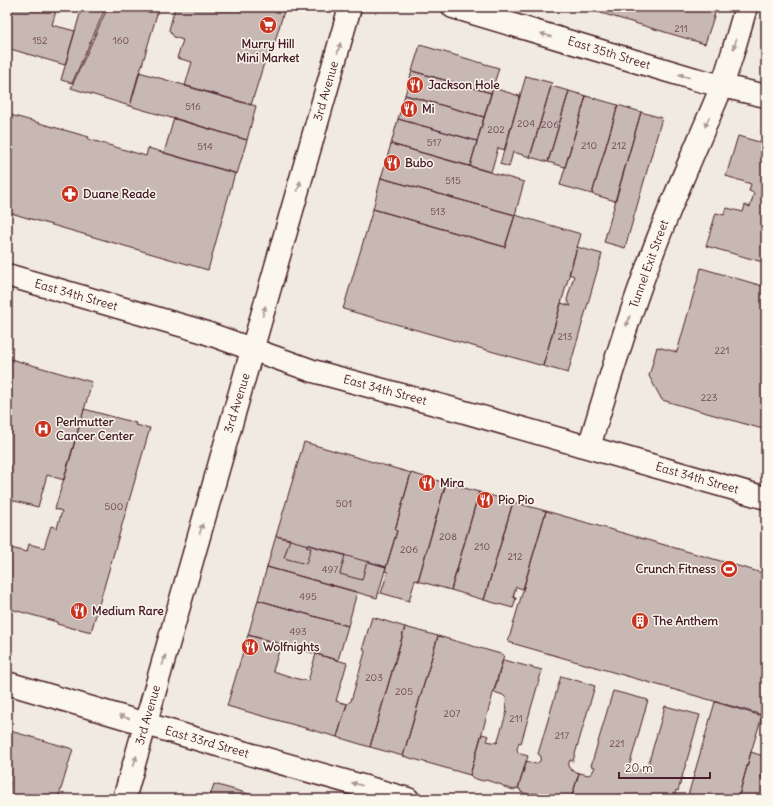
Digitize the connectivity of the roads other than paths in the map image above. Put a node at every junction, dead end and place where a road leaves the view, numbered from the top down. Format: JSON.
{"nodes":[{"id":1,"x":350,"y":7,"type":"edge"},
{"id":2,"x":453,"y":7,"type":"edge"},
{"id":3,"x":746,"y":7,"type":"edge"},
{"id":4,"x":722,"y":86,"type":"junction"},
{"id":5,"x":766,"y":96,"type":"edge"},
{"id":6,"x":7,"y":275,"type":"edge"},
{"id":7,"x":254,"y":349,"type":"junction"},
{"id":8,"x":589,"y":447,"type":"junction"},
{"id":9,"x":766,"y":498,"type":"edge"},
{"id":10,"x":7,"y":683,"type":"edge"},
{"id":11,"x":146,"y":724,"type":"junction"},
{"id":12,"x":124,"y":799,"type":"edge"},
{"id":13,"x":408,"y":799,"type":"edge"}],
"edges":[{"from":7,"to":1,"type":"main road","name":"3rd Avenue","one_way":true},
{"from":4,"to":2,"type":"main road","name":"East 35th Street","one_way":true},
{"from":3,"to":4,"type":"main road","name":"Tunnel Exit Street","one_way":true},
{"from":4,"to":5,"type":"main road","name":"East 35th Street"},
{"from":4,"to":8,"type":"main road","name":"Tunnel Exit Street","one_way":true},
{"from":6,"to":7,"type":"main road","name":"East 34th Street"},
{"from":7,"to":8,"type":"main road","name":"East 34th Street"},
{"from":11,"to":7,"type":"main road","name":"3rd Avenue","one_way":true},
{"from":8,"to":9,"type":"main road","name":"East 34th Street"},
{"from":11,"to":10,"type":"main road","name":"East 33rd Street","one_way":true},
{"from":12,"to":11,"type":"main road","name":"3rd Avenue","one_way":true},
{"from":13,"to":11,"type":"main road","name":"East 33rd Street","one_way":true}]}
